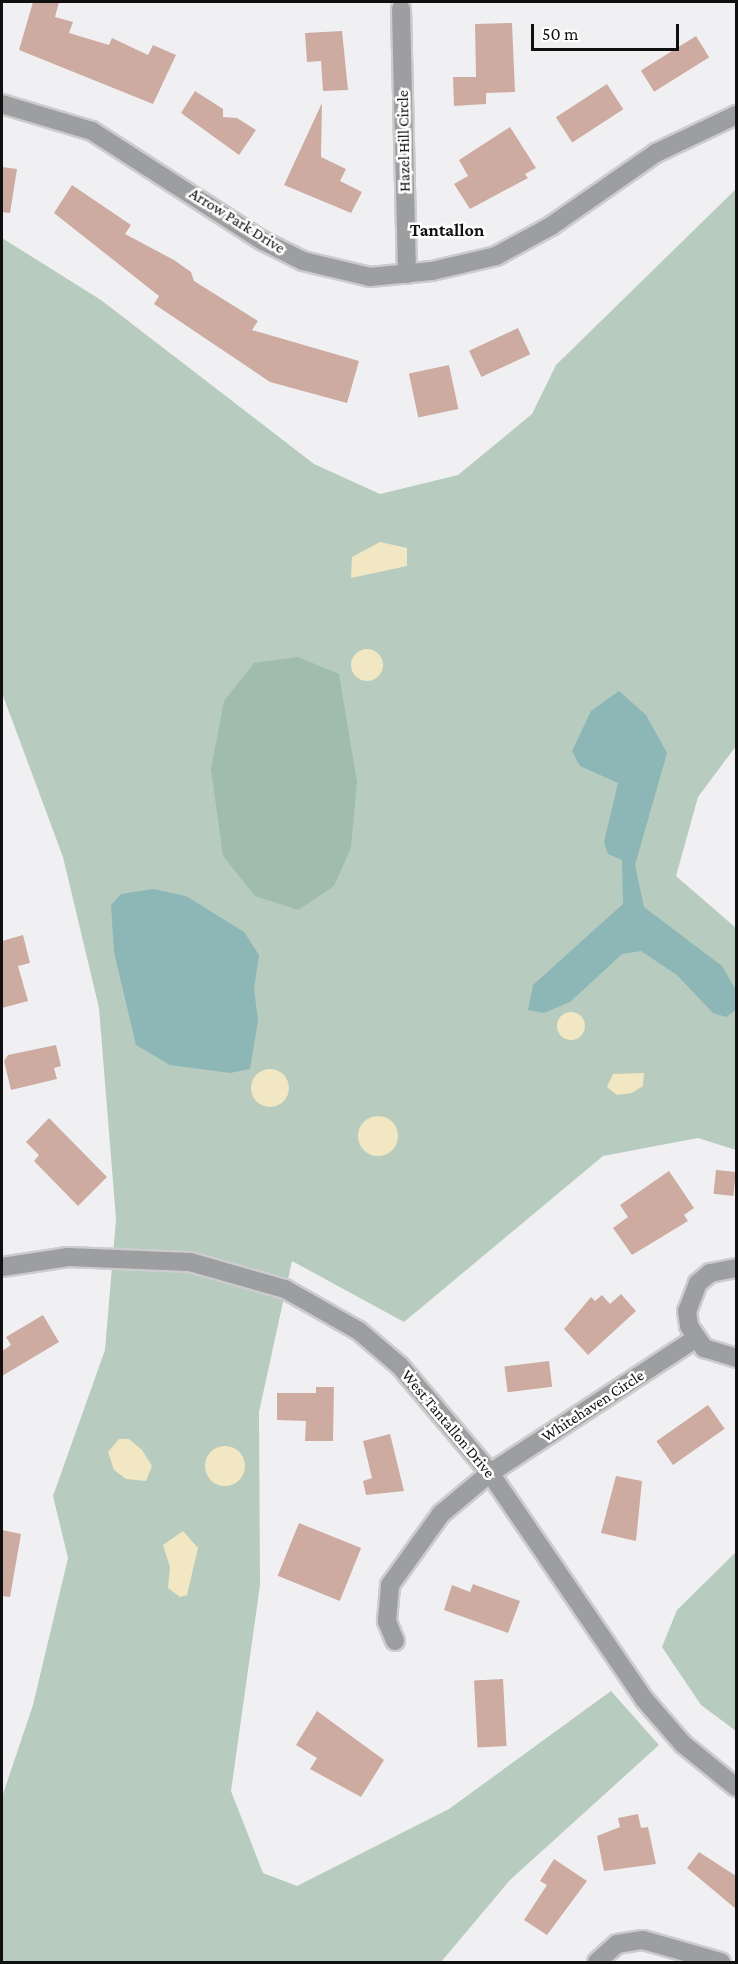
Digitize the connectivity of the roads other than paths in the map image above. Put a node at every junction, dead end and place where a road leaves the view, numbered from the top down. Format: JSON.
{"nodes":[{"id":1,"x":401,"y":9,"type":"dead end"},
{"id":2,"x":2,"y":104,"type":"edge"},
{"id":3,"x":736,"y":115,"type":"edge"},
{"id":4,"x":407,"y":274,"type":"junction"},
{"id":5,"x":2,"y":1267,"type":"edge"},
{"id":6,"x":736,"y":1268,"type":"edge"},
{"id":7,"x":695,"y":1339,"type":"junction"},
{"id":8,"x":736,"y":1358,"type":"edge"},
{"id":9,"x":490,"y":1473,"type":"junction"},
{"id":10,"x":395,"y":1641,"type":"dead end"},
{"id":11,"x":736,"y":1787,"type":"edge"},
{"id":12,"x":597,"y":1962,"type":"edge"},
{"id":13,"x":721,"y":1962,"type":"edge"}],
"edges":[{"from":1,"to":4,"type":"street","name":"Hazel Hill Circle"},
{"from":2,"to":4,"type":"street","name":"Arrow Park Drive"},
{"from":3,"to":4,"type":"street","name":"Arrow Park Drive"},
{"from":5,"to":9,"type":"street","name":"West Tantallon Drive"},
{"from":6,"to":7,"type":"street"},
{"from":7,"to":8,"type":"street"},
{"from":7,"to":9,"type":"street","name":"Whitehaven Circle"},
{"from":9,"to":10,"type":"street","name":"Whitehaven Circle"},
{"from":9,"to":11,"type":"street","name":"West Tantallon Drive"},
{"from":12,"to":13,"type":"street"}]}
